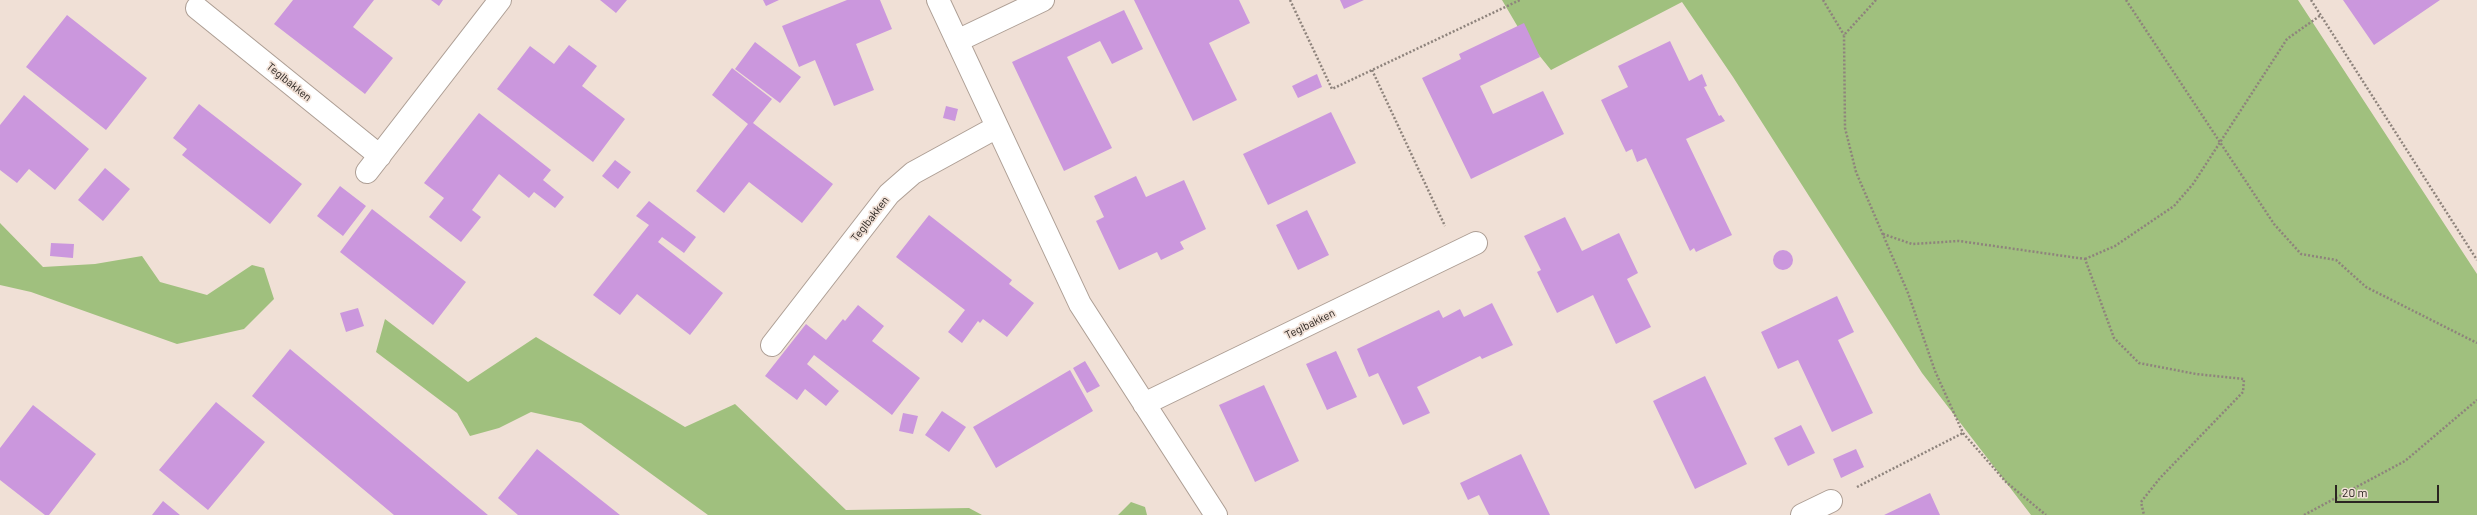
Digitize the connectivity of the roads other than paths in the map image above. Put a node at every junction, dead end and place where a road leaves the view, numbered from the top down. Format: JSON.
{"nodes":[{"id":1,"x":500,"y":0,"type":"edge"},
{"id":2,"x":938,"y":0,"type":"edge"},
{"id":3,"x":1043,"y":0,"type":"edge"},
{"id":4,"x":197,"y":8,"type":"dead end"},
{"id":5,"x":958,"y":42,"type":"junction"},
{"id":6,"x":997,"y":127,"type":"junction"},
{"id":7,"x":1467,"y":248,"type":"road end"},
{"id":8,"x":772,"y":344,"type":"dead end"},
{"id":9,"x":1144,"y":404,"type":"junction"},
{"id":10,"x":1831,"y":501,"type":"road end"},
{"id":11,"x":1216,"y":515,"type":"edge"},
{"id":12,"x":1802,"y":515,"type":"edge"}],
"edges":[{"from":1,"to":4,"type":"street","name":"Teglbakken"},
{"from":2,"to":5,"type":"street"},
{"from":3,"to":5,"type":"street"},
{"from":5,"to":6,"type":"street"},
{"from":6,"to":8,"type":"street","name":"Teglbakken"},
{"from":6,"to":9,"type":"street"},
{"from":7,"to":9,"type":"street","name":"Teglbakken"},
{"from":9,"to":11,"type":"street"},
{"from":10,"to":12,"type":"street"}]}
